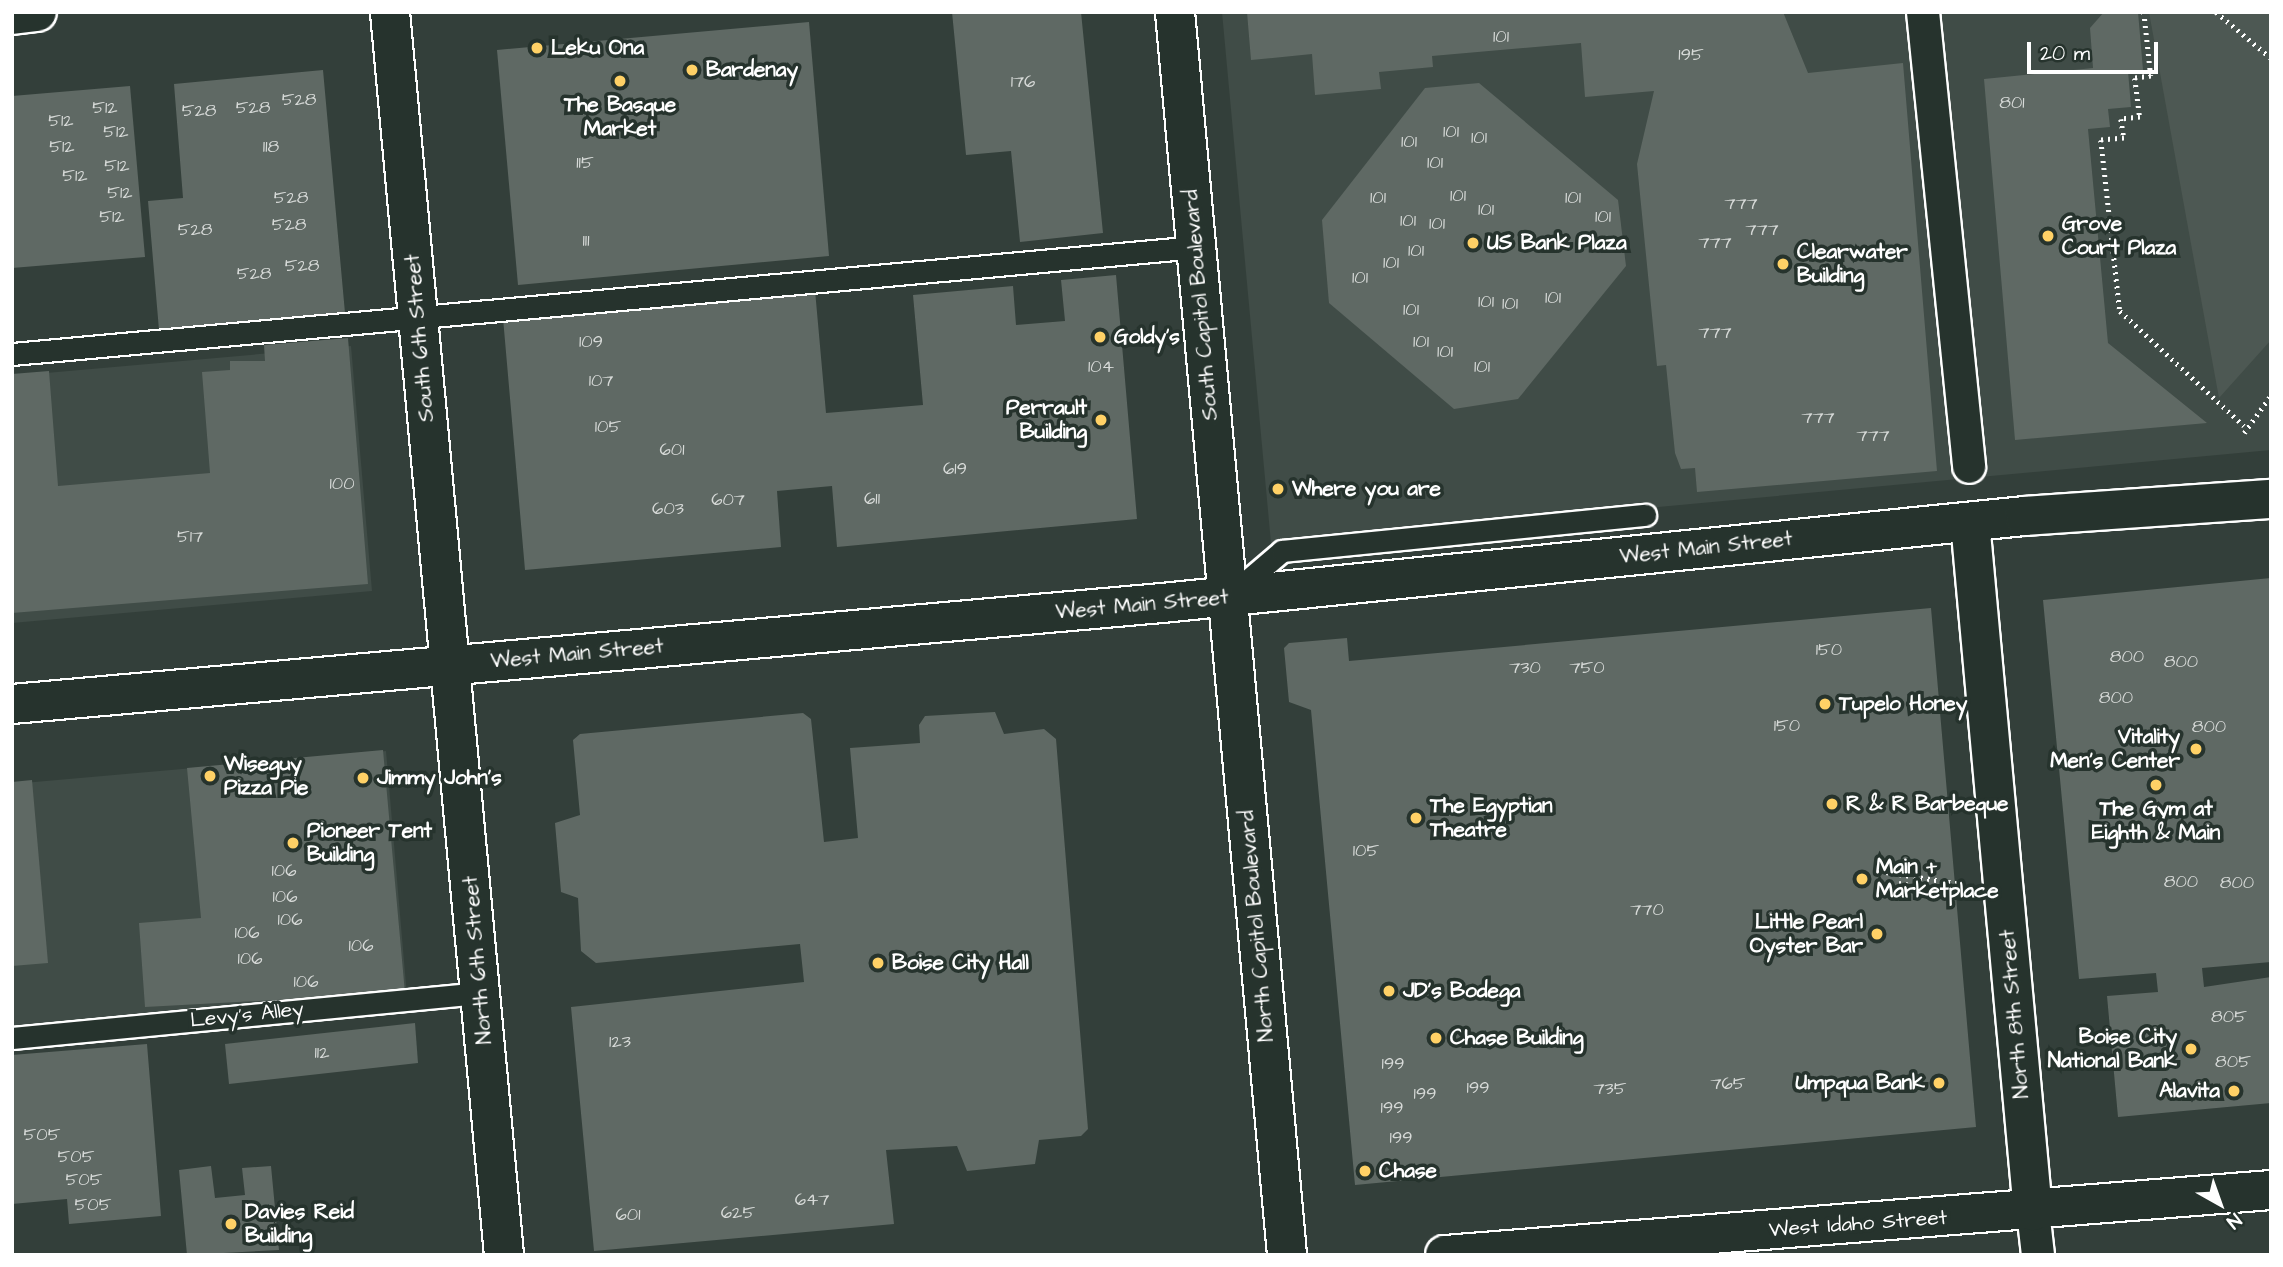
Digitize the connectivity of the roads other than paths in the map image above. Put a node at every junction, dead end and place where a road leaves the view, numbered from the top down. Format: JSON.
{"nodes":[{"id":1,"x":37,"y":12,"type":"edge"},
{"id":2,"x":390,"y":12,"type":"edge"},
{"id":3,"x":1175,"y":12,"type":"edge"},
{"id":4,"x":1923,"y":12,"type":"edge"},
{"id":5,"x":12,"y":15,"type":"edge"},
{"id":6,"x":1196,"y":247,"type":"junction"},
{"id":7,"x":419,"y":318,"type":"junction"},
{"id":8,"x":12,"y":354,"type":"edge"},
{"id":9,"x":1969,"y":467,"type":"dead end"},
{"id":10,"x":2271,"y":499,"type":"edge"},
{"id":11,"x":1645,"y":515,"type":"dead end"},
{"id":12,"x":1970,"y":522,"type":"junction"},
{"id":13,"x":1228,"y":597,"type":"junction"},
{"id":14,"x":451,"y":665,"type":"junction"},
{"id":15,"x":12,"y":704,"type":"edge"},
{"id":16,"x":481,"y":993,"type":"junction"},
{"id":17,"x":12,"y":1038,"type":"edge"},
{"id":18,"x":2271,"y":1190,"type":"edge"},
{"id":19,"x":2033,"y":1211,"type":"junction"},
{"id":20,"x":504,"y":1255,"type":"edge"},
{"id":21,"x":1287,"y":1255,"type":"edge"},
{"id":22,"x":1445,"y":1255,"type":"edge"},
{"id":23,"x":2038,"y":1255,"type":"edge"}],
"edges":[{"from":1,"to":5,"type":"main road"},
{"from":2,"to":7,"type":"main road","name":"South 6th Street"},
{"from":3,"to":6,"type":"main road","name":"South Capitol Boulevard"},
{"from":4,"to":9,"type":"street"},
{"from":6,"to":7,"type":"lane"},
{"from":6,"to":13,"type":"main road","name":"South Capitol Boulevard"},
{"from":7,"to":8,"type":"lane"},
{"from":7,"to":14,"type":"main road","name":"South 6th Street"},
{"from":10,"to":12,"type":"main road","name":"West Main Street"},
{"from":11,"to":13,"type":"lane"},
{"from":12,"to":13,"type":"main road","name":"West Main Street"},
{"from":12,"to":19,"type":"main road","name":"North 8th Street"},
{"from":13,"to":14,"type":"main road","name":"West Main Street"},
{"from":13,"to":21,"type":"main road","name":"North Capitol Boulevard"},
{"from":14,"to":15,"type":"main road","name":"West Main Street"},
{"from":14,"to":16,"type":"main road","name":"North 6th Street"},
{"from":16,"to":17,"type":"lane","name":"Levy's Alley"},
{"from":16,"to":20,"type":"main road","name":"North 6th Street"},
{"from":18,"to":19,"type":"main road","name":"West Idaho Street"},
{"from":19,"to":22,"type":"main road","name":"West Idaho Street"},
{"from":19,"to":23,"type":"street","name":"North 8th Street"}]}
